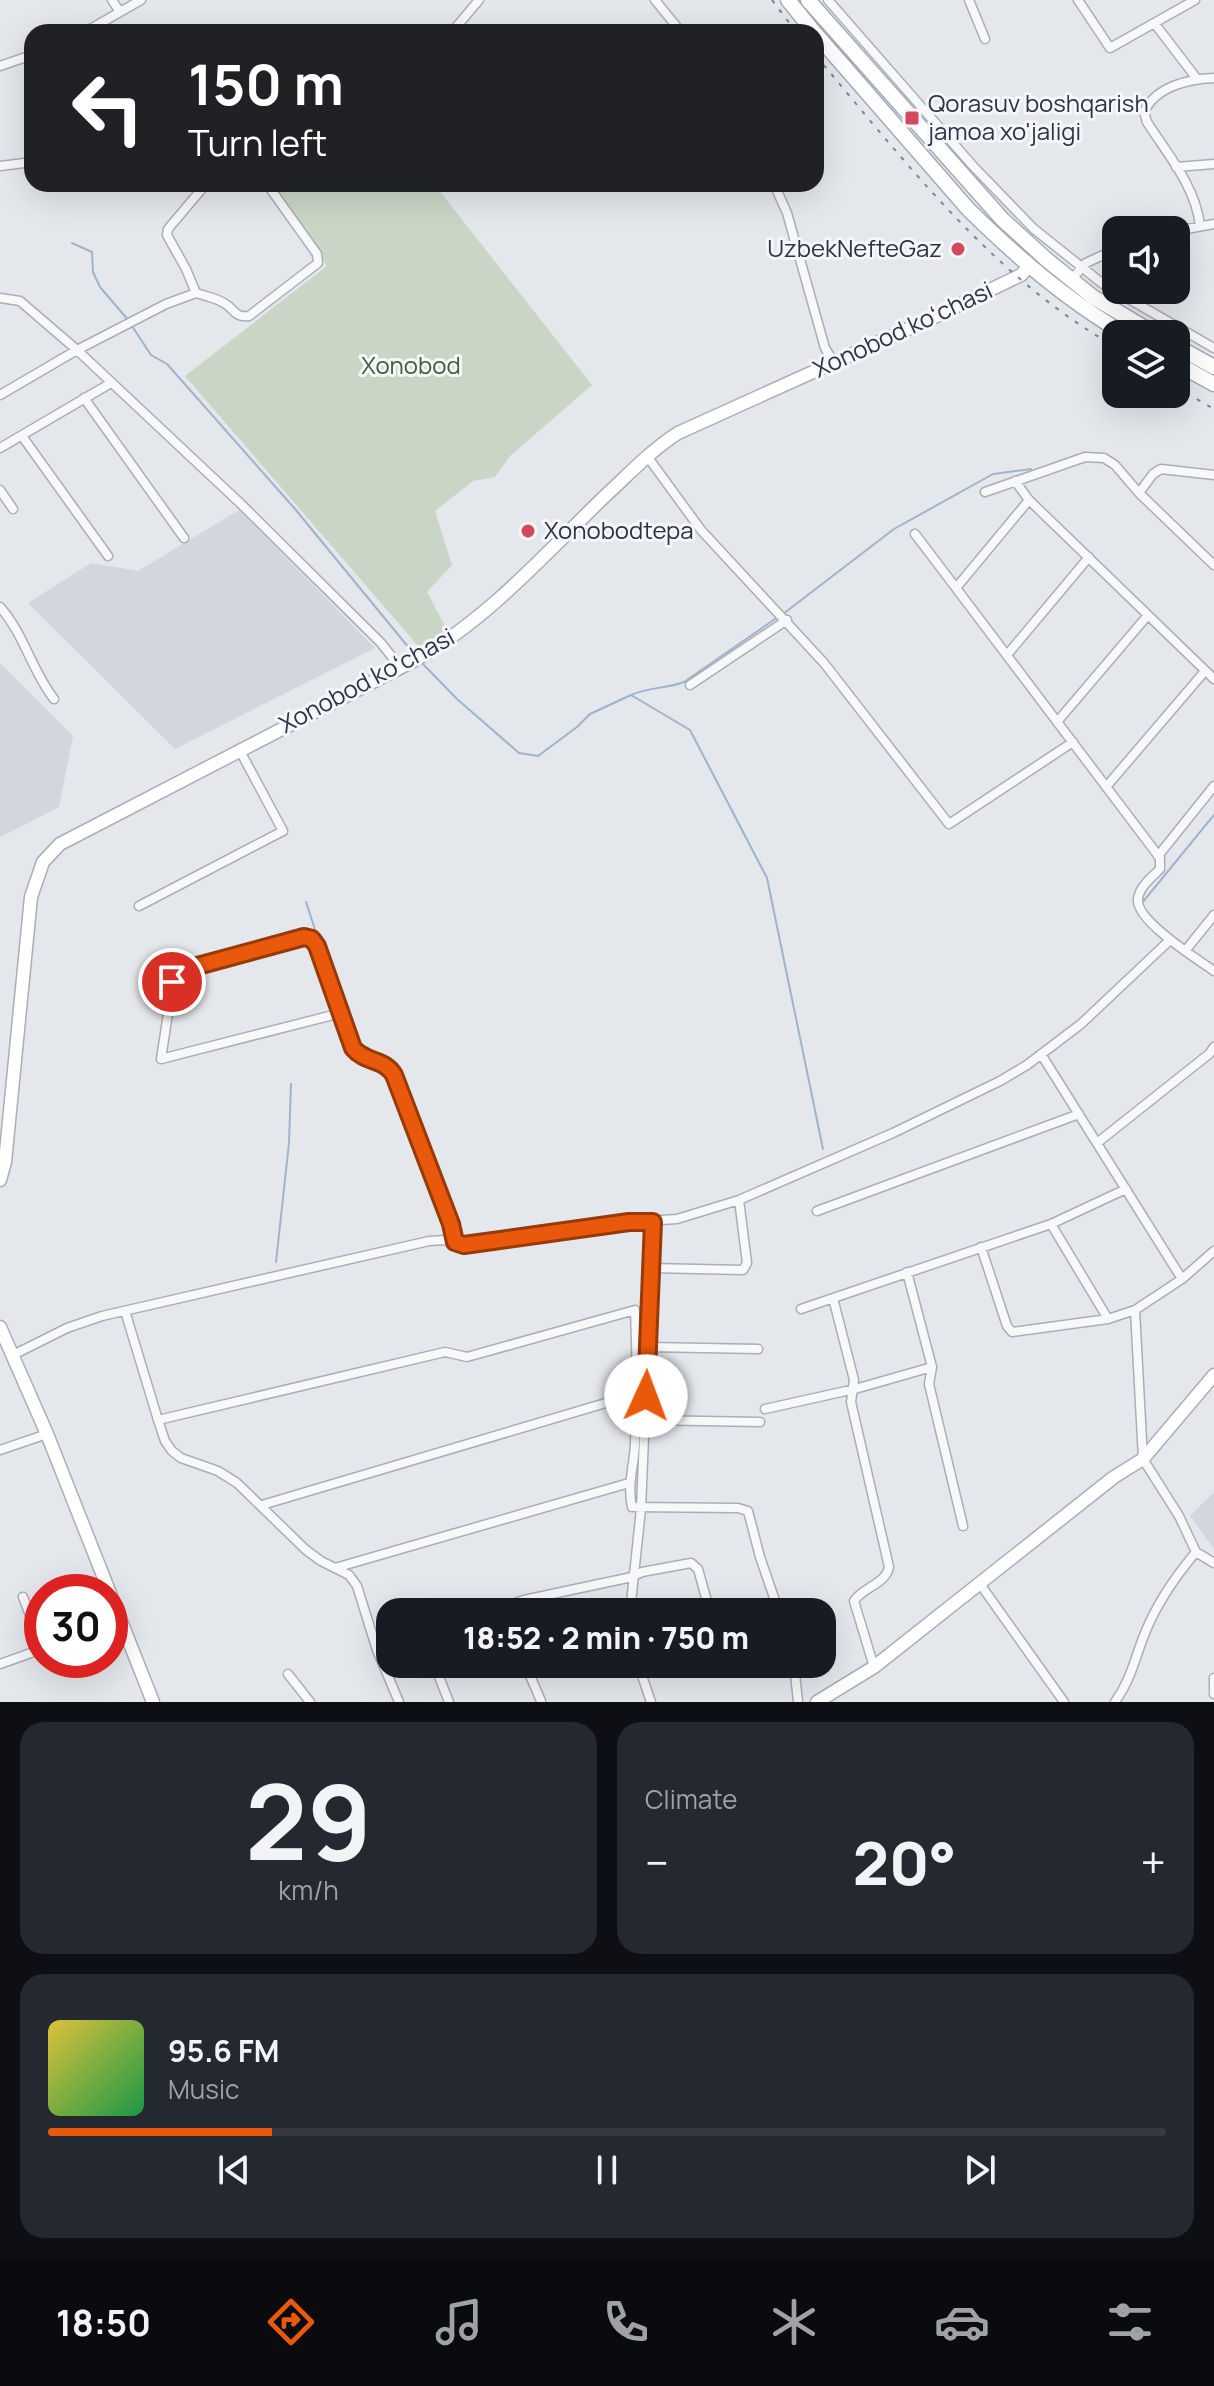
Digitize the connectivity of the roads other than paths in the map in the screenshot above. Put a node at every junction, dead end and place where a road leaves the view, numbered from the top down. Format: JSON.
{"nodes":[{"id":1,"x":112,"y":0,"type":"edge"},
{"id":2,"x":141,"y":0,"type":"edge"},
{"id":3,"x":479,"y":0,"type":"edge"},
{"id":4,"x":655,"y":0,"type":"edge"},
{"id":5,"x":788,"y":0,"type":"edge"},
{"id":6,"x":808,"y":0,"type":"edge"},
{"id":7,"x":828,"y":0,"type":"edge"},
{"id":8,"x":969,"y":0,"type":"edge"},
{"id":9,"x":1078,"y":0,"type":"edge"},
{"id":10,"x":1195,"y":0,"type":"edge"},
{"id":11,"x":120,"y":12,"type":"junction"},
{"id":12,"x":99,"y":24,"type":"edge"},
{"id":13,"x":459,"y":24,"type":"edge"},
{"id":14,"x":674,"y":24,"type":"edge"},
{"id":15,"x":808,"y":24,"type":"edge"},
{"id":16,"x":1155,"y":24,"type":"junction"},
{"id":17,"x":985,"y":39,"type":"dead end"},
{"id":18,"x":824,"y":43,"type":"edge"},
{"id":19,"x":24,"y":58,"type":"edge"},
{"id":20,"x":0,"y":66,"type":"edge"},
{"id":21,"x":1214,"y":78,"type":"edge"},
{"id":22,"x":1197,"y":79,"type":"junction"},
{"id":23,"x":24,"y":163,"type":"edge"},
{"id":24,"x":1214,"y":164,"type":"edge"},
{"id":25,"x":0,"y":166,"type":"edge"},
{"id":26,"x":1176,"y":167,"type":"junction"},
{"id":27,"x":199,"y":192,"type":"edge"},
{"id":28,"x":273,"y":192,"type":"edge"},
{"id":29,"x":778,"y":192,"type":"edge"},
{"id":30,"x":1214,"y":224,"type":"edge"},
{"id":31,"x":1200,"y":226,"type":"junction"},
{"id":32,"x":1190,"y":228,"type":"edge"},
{"id":33,"x":1040,"y":254,"type":"junction"},
{"id":34,"x":1102,"y":256,"type":"edge"},
{"id":35,"x":1029,"y":266,"type":"junction"},
{"id":36,"x":1081,"y":268,"type":"junction"},
{"id":37,"x":1066,"y":286,"type":"junction"},
{"id":38,"x":196,"y":293,"type":"junction"},
{"id":39,"x":0,"y":298,"type":"edge"},
{"id":40,"x":1108,"y":320,"type":"edge"},
{"id":41,"x":1132,"y":320,"type":"edge"},
{"id":42,"x":1214,"y":348,"type":"edge"},
{"id":43,"x":77,"y":350,"type":"junction"},
{"id":44,"x":1190,"y":354,"type":"edge"},
{"id":45,"x":833,"y":361,"type":"junction"},
{"id":46,"x":1214,"y":367,"type":"edge"},
{"id":47,"x":1190,"y":371,"type":"edge"},
{"id":48,"x":111,"y":383,"type":"junction"},
{"id":49,"x":1214,"y":384,"type":"edge"},
{"id":50,"x":0,"y":395,"type":"edge"},
{"id":51,"x":84,"y":398,"type":"junction"},
{"id":52,"x":22,"y":436,"type":"junction"},
{"id":53,"x":0,"y":448,"type":"edge"},
{"id":54,"x":647,"y":456,"type":"junction"},
{"id":55,"x":1214,"y":475,"type":"edge"},
{"id":56,"x":1015,"y":481,"type":"junction"},
{"id":57,"x":0,"y":490,"type":"edge"},
{"id":58,"x":985,"y":492,"type":"dead end"},
{"id":59,"x":1139,"y":493,"type":"junction"},
{"id":60,"x":1029,"y":500,"type":"junction"},
{"id":61,"x":13,"y":509,"type":"dead end"},
{"id":62,"x":915,"y":534,"type":"dead end"},
{"id":63,"x":184,"y":538,"type":"dead end"},
{"id":64,"x":108,"y":556,"type":"dead end"},
{"id":65,"x":1089,"y":557,"type":"junction"},
{"id":66,"x":1214,"y":565,"type":"edge"},
{"id":67,"x":956,"y":588,"type":"junction"},
{"id":68,"x":0,"y":607,"type":"edge"},
{"id":69,"x":1148,"y":615,"type":"junction"},
{"id":70,"x":787,"y":620,"type":"junction"},
{"id":71,"x":1007,"y":655,"type":"junction"},
{"id":72,"x":400,"y":667,"type":"junction"},
{"id":73,"x":1205,"y":671,"type":"junction"},
{"id":74,"x":1214,"y":679,"type":"edge"},
{"id":75,"x":690,"y":685,"type":"dead end"},
{"id":76,"x":54,"y":699,"type":"dead end"},
{"id":77,"x":1057,"y":722,"type":"junction"},
{"id":78,"x":1073,"y":742,"type":"junction"},
{"id":79,"x":239,"y":749,"type":"junction"},
{"id":80,"x":1214,"y":786,"type":"edge"},
{"id":81,"x":1106,"y":787,"type":"junction"},
{"id":82,"x":1158,"y":856,"type":"junction"},
{"id":83,"x":139,"y":906,"type":"dead end"},
{"id":84,"x":1214,"y":915,"type":"edge"},
{"id":85,"x":1170,"y":940,"type":"junction"},
{"id":86,"x":1185,"y":951,"type":"junction"},
{"id":87,"x":1214,"y":971,"type":"edge"},
{"id":88,"x":341,"y":1013,"type":"junction"},
{"id":89,"x":1214,"y":1047,"type":"edge"},
{"id":90,"x":1041,"y":1054,"type":"junction"},
{"id":91,"x":1079,"y":1114,"type":"junction"},
{"id":92,"x":1097,"y":1143,"type":"junction"},
{"id":93,"x":0,"y":1180,"type":"edge"},
{"id":94,"x":1126,"y":1189,"type":"junction"},
{"id":95,"x":739,"y":1200,"type":"junction"},
{"id":96,"x":817,"y":1211,"type":"dead end"},
{"id":97,"x":653,"y":1222,"type":"junction"},
{"id":98,"x":1051,"y":1224,"type":"junction"},
{"id":99,"x":455,"y":1242,"type":"junction"},
{"id":100,"x":981,"y":1247,"type":"junction"},
{"id":101,"x":1214,"y":1251,"type":"edge"},
{"id":102,"x":650,"y":1268,"type":"junction"},
{"id":103,"x":907,"y":1272,"type":"junction"},
{"id":104,"x":1182,"y":1279,"type":"junction"},
{"id":105,"x":833,"y":1298,"type":"junction"},
{"id":106,"x":649,"y":1306,"type":"junction"},
{"id":107,"x":801,"y":1309,"type":"dead end"},
{"id":108,"x":635,"y":1310,"type":"junction"},
{"id":109,"x":1135,"y":1310,"type":"junction"},
{"id":110,"x":125,"y":1311,"type":"junction"},
{"id":111,"x":1108,"y":1319,"type":"junction"},
{"id":112,"x":0,"y":1327,"type":"edge"},
{"id":113,"x":648,"y":1347,"type":"junction"},
{"id":114,"x":758,"y":1349,"type":"dead end"},
{"id":115,"x":13,"y":1355,"type":"junction"},
{"id":116,"x":932,"y":1367,"type":"junction"},
{"id":117,"x":1214,"y":1375,"type":"edge"},
{"id":118,"x":855,"y":1389,"type":"junction"},
{"id":119,"x":636,"y":1394,"type":"junction"},
{"id":120,"x":765,"y":1409,"type":"dead end"},
{"id":121,"x":158,"y":1420,"type":"junction"},
{"id":122,"x":645,"y":1420,"type":"junction"},
{"id":123,"x":760,"y":1422,"type":"dead end"},
{"id":124,"x":47,"y":1434,"type":"junction"},
{"id":125,"x":0,"y":1450,"type":"edge"},
{"id":126,"x":1143,"y":1459,"type":"junction"},
{"id":127,"x":629,"y":1483,"type":"junction"},
{"id":128,"x":262,"y":1505,"type":"junction"},
{"id":129,"x":641,"y":1509,"type":"junction"},
{"id":130,"x":963,"y":1526,"type":"dead end"},
{"id":131,"x":1196,"y":1552,"type":"junction"},
{"id":132,"x":1214,"y":1563,"type":"edge"},
{"id":133,"x":335,"y":1568,"type":"junction"},
{"id":134,"x":98,"y":1574,"type":"edge"},
{"id":135,"x":632,"y":1577,"type":"junction"},
{"id":136,"x":980,"y":1584,"type":"junction"},
{"id":137,"x":549,"y":1598,"type":"edge"},
{"id":138,"x":631,"y":1598,"type":"edge"},
{"id":139,"x":706,"y":1598,"type":"edge"},
{"id":140,"x":774,"y":1598,"type":"edge"},
{"id":141,"x":376,"y":1647,"type":"edge"},
{"id":142,"x":128,"y":1649,"type":"edge"},
{"id":143,"x":24,"y":1655,"type":"edge"},
{"id":144,"x":0,"y":1664,"type":"edge"},
{"id":145,"x":874,"y":1667,"type":"junction"},
{"id":146,"x":288,"y":1674,"type":"dead end"},
{"id":147,"x":389,"y":1678,"type":"edge"},
{"id":148,"x":440,"y":1678,"type":"edge"},
{"id":149,"x":531,"y":1678,"type":"edge"},
{"id":150,"x":643,"y":1678,"type":"edge"},
{"id":151,"x":795,"y":1678,"type":"edge"},
{"id":152,"x":1214,"y":1678,"type":"edge"},
{"id":153,"x":1214,"y":1694,"type":"edge"},
{"id":154,"x":541,"y":1701,"type":"edge"},
{"id":155,"x":153,"y":1702,"type":"edge"},
{"id":156,"x":310,"y":1702,"type":"edge"},
{"id":157,"x":399,"y":1702,"type":"edge"},
{"id":158,"x":449,"y":1702,"type":"edge"},
{"id":159,"x":651,"y":1702,"type":"edge"},
{"id":160,"x":798,"y":1702,"type":"edge"},
{"id":161,"x":817,"y":1702,"type":"edge"},
{"id":162,"x":1064,"y":1702,"type":"edge"},
{"id":163,"x":1115,"y":1702,"type":"edge"}],
"edges":[{"from":1,"to":11,"type":"street"},
{"from":2,"to":11,"type":"street"},
{"from":3,"to":13,"type":"street"},
{"from":4,"to":14,"type":"street"},
{"from":5,"to":15,"type":"main road"},
{"from":6,"to":33,"type":"main road"},
{"from":7,"to":36,"type":"street"},
{"from":8,"to":17,"type":"street"},
{"from":9,"to":16,"type":"street"},
{"from":10,"to":16,"type":"street"},
{"from":11,"to":12,"type":"street"},
{"from":16,"to":22,"type":"street"},
{"from":18,"to":35,"type":"main road"},
{"from":19,"to":20,"type":"street"},
{"from":21,"to":22,"type":"street"},
{"from":22,"to":26,"type":"street"},
{"from":23,"to":25,"type":"street"},
{"from":24,"to":26,"type":"street"},
{"from":26,"to":31,"type":"street"},
{"from":27,"to":38,"type":"street"},
{"from":28,"to":38,"type":"street"},
{"from":29,"to":45,"type":"street"},
{"from":30,"to":31,"type":"street"},
{"from":31,"to":32,"type":"street"},
{"from":33,"to":35,"type":"main road"},
{"from":33,"to":37,"type":"main road"},
{"from":34,"to":36,"type":"street"},
{"from":35,"to":37,"type":"main road"},
{"from":35,"to":45,"type":"main road","name":"Xonobod koʻchasi"},
{"from":36,"to":37,"type":"street"},
{"from":36,"to":42,"type":"street"},
{"from":37,"to":40,"type":"main road"},
{"from":37,"to":41,"type":"main road"},
{"from":38,"to":43,"type":"street"},
{"from":39,"to":43,"type":"street"},
{"from":43,"to":48,"type":"street"},
{"from":43,"to":50,"type":"street"},
{"from":44,"to":46,"type":"main road"},
{"from":45,"to":54,"type":"main road","name":"Xonobod koʻchasi"},
{"from":47,"to":49,"type":"main road"},
{"from":48,"to":51,"type":"street"},
{"from":48,"to":72,"type":"street"},
{"from":51,"to":52,"type":"street"},
{"from":51,"to":63,"type":"street"},
{"from":52,"to":53,"type":"street"},
{"from":52,"to":64,"type":"street"},
{"from":54,"to":70,"type":"street"},
{"from":54,"to":72,"type":"main road","name":"Xonobod koʻchasi"},
{"from":55,"to":59,"type":"street"},
{"from":56,"to":58,"type":"street"},
{"from":56,"to":59,"type":"street"},
{"from":56,"to":60,"type":"street"},
{"from":57,"to":61,"type":"street"},
{"from":59,"to":66,"type":"street"},
{"from":60,"to":65,"type":"street"},
{"from":60,"to":67,"type":"street"},
{"from":62,"to":67,"type":"street"},
{"from":65,"to":69,"type":"street"},
{"from":65,"to":71,"type":"street"},
{"from":67,"to":71,"type":"street"},
{"from":68,"to":76,"type":"street"},
{"from":69,"to":73,"type":"street"},
{"from":69,"to":77,"type":"street"},
{"from":70,"to":75,"type":"street"},
{"from":70,"to":78,"type":"street"},
{"from":71,"to":77,"type":"street"},
{"from":72,"to":79,"type":"main road","name":"Xonobod koʻchasi"},
{"from":73,"to":74,"type":"street"},
{"from":73,"to":81,"type":"street"},
{"from":77,"to":78,"type":"street"},
{"from":78,"to":81,"type":"street"},
{"from":79,"to":83,"type":"street"},
{"from":79,"to":93,"type":"main road","name":"Xonobod koʻchasi"},
{"from":80,"to":82,"type":"street"},
{"from":81,"to":82,"type":"street"},
{"from":82,"to":85,"type":"street"},
{"from":84,"to":86,"type":"street"},
{"from":85,"to":86,"type":"street"},
{"from":85,"to":90,"type":"street"},
{"from":86,"to":87,"type":"street"},
{"from":88,"to":88,"type":"street"},
{"from":88,"to":99,"type":"street"},
{"from":89,"to":92,"type":"street"},
{"from":90,"to":91,"type":"street"},
{"from":90,"to":95,"type":"street"},
{"from":91,"to":92,"type":"street"},
{"from":91,"to":96,"type":"street"},
{"from":92,"to":94,"type":"street"},
{"from":94,"to":98,"type":"street"},
{"from":94,"to":104,"type":"street"},
{"from":95,"to":97,"type":"street"},
{"from":95,"to":102,"type":"street"},
{"from":97,"to":99,"type":"street"},
{"from":97,"to":102,"type":"street"},
{"from":98,"to":100,"type":"street"},
{"from":98,"to":111,"type":"street"},
{"from":99,"to":110,"type":"street"},
{"from":100,"to":103,"type":"street"},
{"from":100,"to":111,"type":"street"},
{"from":101,"to":104,"type":"street"},
{"from":102,"to":106,"type":"street"},
{"from":103,"to":105,"type":"street"},
{"from":103,"to":116,"type":"street"},
{"from":104,"to":109,"type":"street"},
{"from":105,"to":107,"type":"street"},
{"from":105,"to":118,"type":"street"},
{"from":106,"to":108,"type":"street"},
{"from":106,"to":113,"type":"street"},
{"from":108,"to":119,"type":"street"},
{"from":108,"to":121,"type":"street"},
{"from":109,"to":111,"type":"street"},
{"from":109,"to":126,"type":"street"},
{"from":110,"to":115,"type":"street"},
{"from":110,"to":121,"type":"street"},
{"from":112,"to":115,"type":"main road"},
{"from":113,"to":114,"type":"street"},
{"from":113,"to":122,"type":"street"},
{"from":115,"to":124,"type":"main road"},
{"from":116,"to":118,"type":"street"},
{"from":116,"to":130,"type":"street"},
{"from":117,"to":126,"type":"main road"},
{"from":118,"to":120,"type":"street"},
{"from":118,"to":145,"type":"street"},
{"from":119,"to":127,"type":"street"},
{"from":119,"to":128,"type":"street"},
{"from":121,"to":128,"type":"street"},
{"from":122,"to":123,"type":"street"},
{"from":122,"to":129,"type":"street"},
{"from":124,"to":125,"type":"street"},
{"from":124,"to":134,"type":"main road"},
{"from":126,"to":131,"type":"street"},
{"from":126,"to":136,"type":"main road"},
{"from":127,"to":129,"type":"street"},
{"from":127,"to":133,"type":"street"},
{"from":128,"to":133,"type":"street"},
{"from":129,"to":135,"type":"street"},
{"from":129,"to":140,"type":"street"},
{"from":131,"to":132,"type":"street"},
{"from":131,"to":163,"type":"street"},
{"from":133,"to":141,"type":"street"},
{"from":135,"to":137,"type":"street"},
{"from":135,"to":138,"type":"street"},
{"from":135,"to":139,"type":"street"},
{"from":136,"to":145,"type":"main road"},
{"from":136,"to":162,"type":"street"},
{"from":142,"to":155,"type":"main road"},
{"from":143,"to":144,"type":"street"},
{"from":145,"to":161,"type":"main road"},
{"from":146,"to":156,"type":"street"},
{"from":147,"to":157,"type":"street"},
{"from":148,"to":158,"type":"street"},
{"from":149,"to":154,"type":"street"},
{"from":150,"to":159,"type":"street"},
{"from":151,"to":160,"type":"street"},
{"from":152,"to":153,"type":"street"}]}
